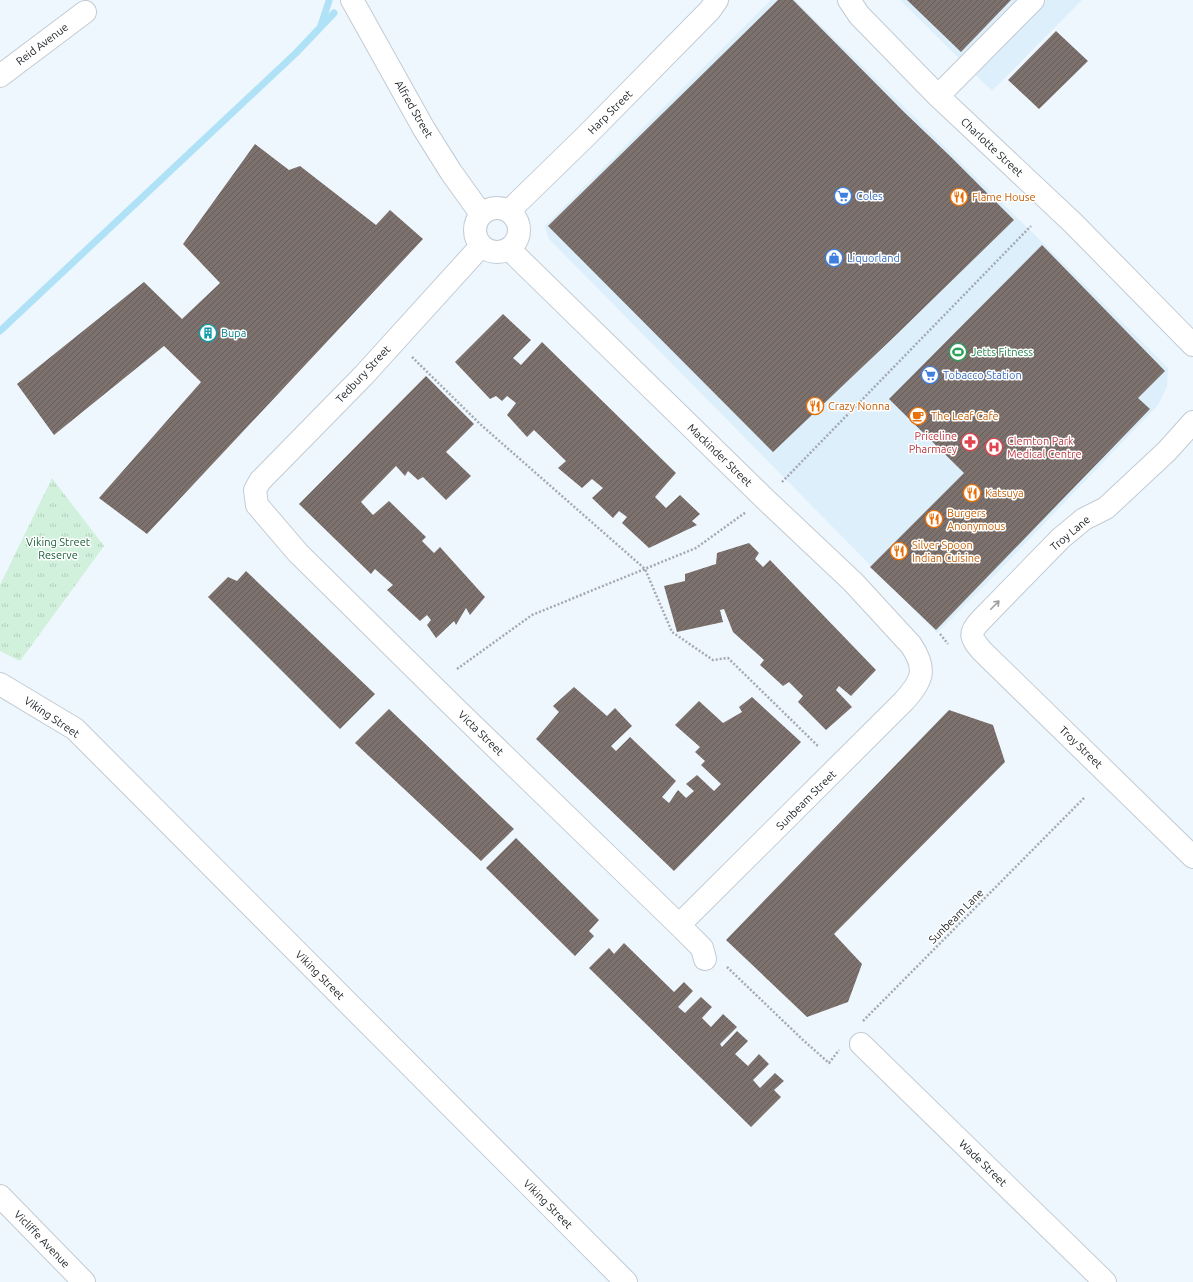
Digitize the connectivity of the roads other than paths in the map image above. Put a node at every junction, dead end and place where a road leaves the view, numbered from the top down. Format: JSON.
{"nodes":[{"id":1,"x":832,"y":0,"type":"edge"},
{"id":2,"x":1033,"y":0,"type":"edge"},
{"id":3,"x":717,"y":3,"type":"edge"},
{"id":4,"x":354,"y":4,"type":"edge"},
{"id":5,"x":854,"y":8,"type":"edge"},
{"id":6,"x":85,"y":12,"type":"dead end"},
{"id":7,"x":0,"y":76,"type":"edge"},
{"id":8,"x":938,"y":96,"type":"junction"},
{"id":9,"x":509,"y":211,"type":"junction"},
{"id":10,"x":481,"y":214,"type":"junction"},
{"id":11,"x":481,"y":246,"type":"junction"},
{"id":12,"x":509,"y":249,"type":"junction"},
{"id":13,"x":1193,"y":345,"type":"edge"},
{"id":14,"x":1193,"y":422,"type":"edge"},
{"id":15,"x":257,"y":505,"type":"joint"},
{"id":16,"x":977,"y":643,"type":"joint"},
{"id":17,"x":922,"y":667,"type":"joint"},
{"id":18,"x":0,"y":684,"type":"edge"},
{"id":19,"x":1193,"y":857,"type":"edge"},
{"id":20,"x":679,"y":926,"type":"junction"},
{"id":21,"x":715,"y":963,"type":"road end"},
{"id":22,"x":861,"y":1044,"type":"road end"},
{"id":23,"x":0,"y":1196,"type":"edge"},
{"id":24,"x":84,"y":1282,"type":"edge"},
{"id":25,"x":626,"y":1282,"type":"edge"},
{"id":26,"x":1105,"y":1282,"type":"edge"}],
"edges":[{"from":1,"to":5,"type":"street","name":"Charlotte Street"},
{"from":2,"to":8,"type":"street"},
{"from":3,"to":9,"type":"street","name":"Harp Street"},
{"from":4,"to":10,"type":"street","name":"Alfred Street"},
{"from":5,"to":8,"type":"street","name":"Charlotte Street"},
{"from":6,"to":7,"type":"street","name":"Reid Avenue"},
{"from":8,"to":13,"type":"street","name":"Charlotte Street"},
{"from":9,"to":10,"type":"street"},
{"from":9,"to":12,"type":"street"},
{"from":10,"to":11,"type":"street"},
{"from":11,"to":12,"type":"street"},
{"from":11,"to":15,"type":"street","name":"Tedbury Street"},
{"from":12,"to":17,"type":"street","name":"Mackinder Street"},
{"from":16,"to":14,"type":"street","name":"Troy Lane","one_way":true},
{"from":15,"to":20,"type":"street","name":"Victa Street"},
{"from":16,"to":19,"type":"street","name":"Troy Street"},
{"from":17,"to":20,"type":"street","name":"Sunbeam Street"},
{"from":18,"to":25,"type":"street","name":"Viking Street"},
{"from":20,"to":21,"type":"street","name":"Victa Street"},
{"from":22,"to":26,"type":"street","name":"Wade Street"},
{"from":23,"to":24,"type":"street","name":"Vicliffe Avenue"}]}
